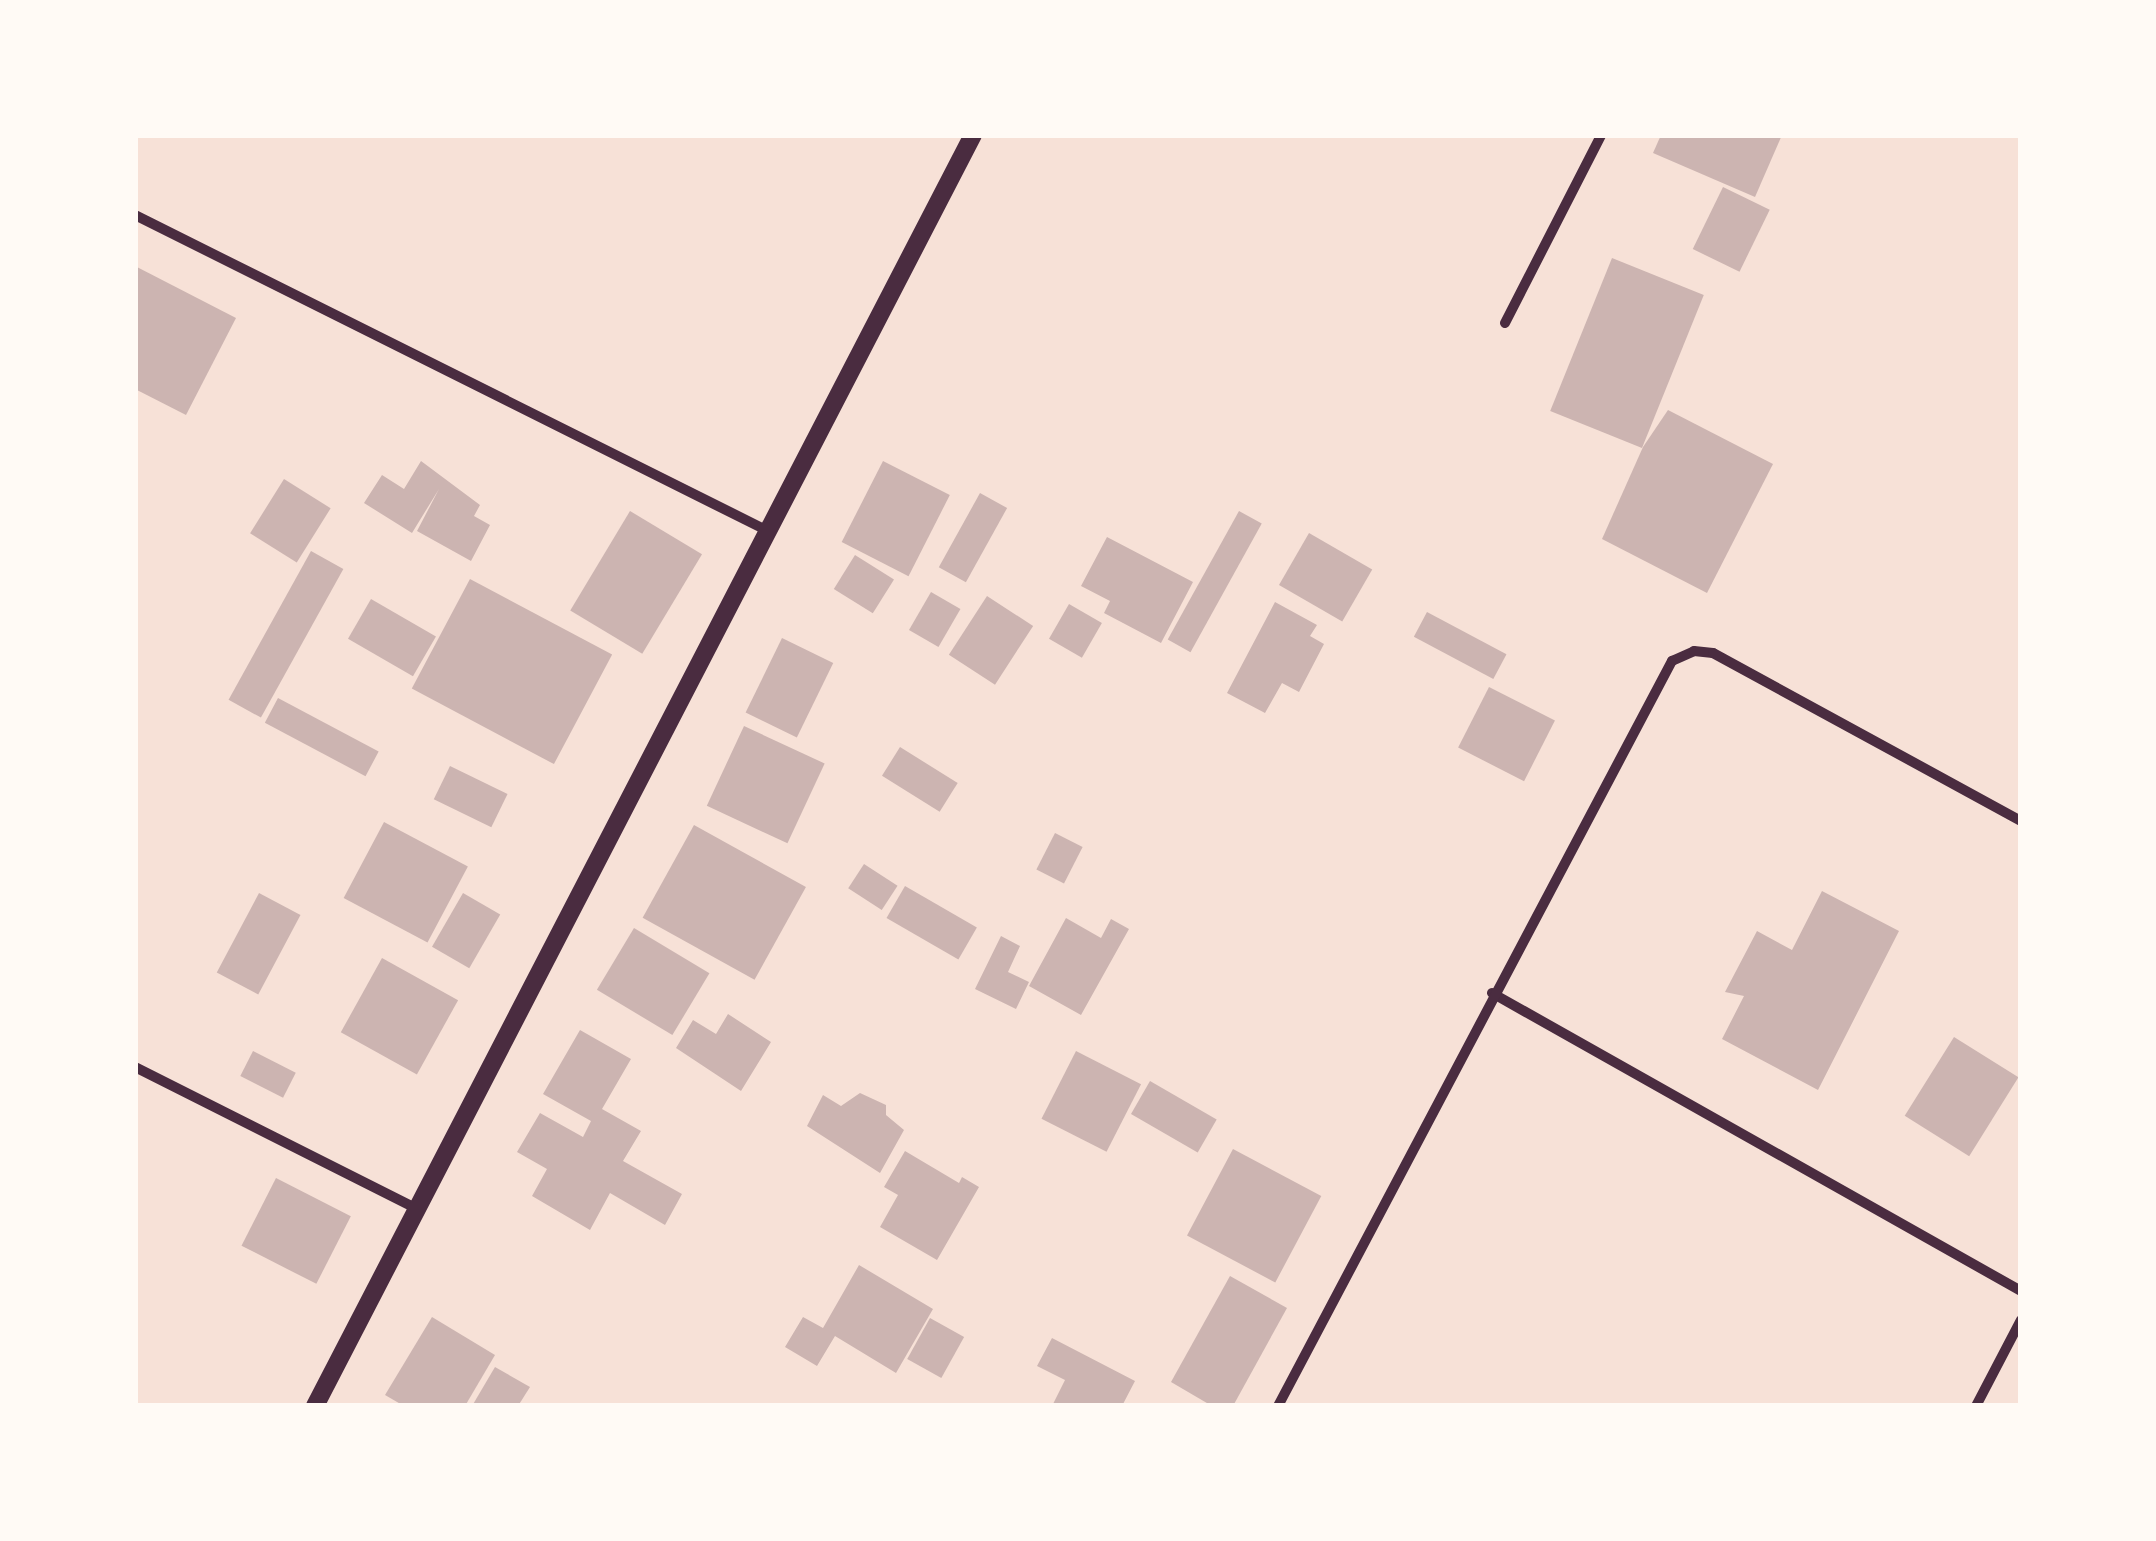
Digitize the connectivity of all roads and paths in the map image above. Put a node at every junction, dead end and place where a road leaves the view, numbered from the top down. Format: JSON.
{"nodes":[{"id":1,"x":973,"y":135,"type":"edge"},
{"id":2,"x":1601,"y":135,"type":"edge"},
{"id":3,"x":135,"y":215,"type":"edge"},
{"id":4,"x":1505,"y":324,"type":"dead end"},
{"id":5,"x":768,"y":531,"type":"junction"},
{"id":6,"x":2021,"y":820,"type":"edge"},
{"id":7,"x":1492,"y":993,"type":"junction"},
{"id":8,"x":135,"y":1067,"type":"edge"},
{"id":9,"x":417,"y":1208,"type":"junction"},
{"id":10,"x":2021,"y":1291,"type":"edge"},
{"id":11,"x":2021,"y":1320,"type":"edge"},
{"id":12,"x":315,"y":1406,"type":"edge"},
{"id":13,"x":1278,"y":1406,"type":"edge"},
{"id":14,"x":1976,"y":1406,"type":"edge"}],
"edges":[{"from":1,"to":5,"type":"street"},
{"from":2,"to":4,"type":"street"},
{"from":3,"to":5,"type":"street"},
{"from":5,"to":9,"type":"street"},
{"from":6,"to":7,"type":"street"},
{"from":7,"to":10,"type":"street"},
{"from":7,"to":13,"type":"street"},
{"from":8,"to":9,"type":"street"},
{"from":9,"to":12,"type":"street"},
{"from":11,"to":14,"type":"street"}]}
